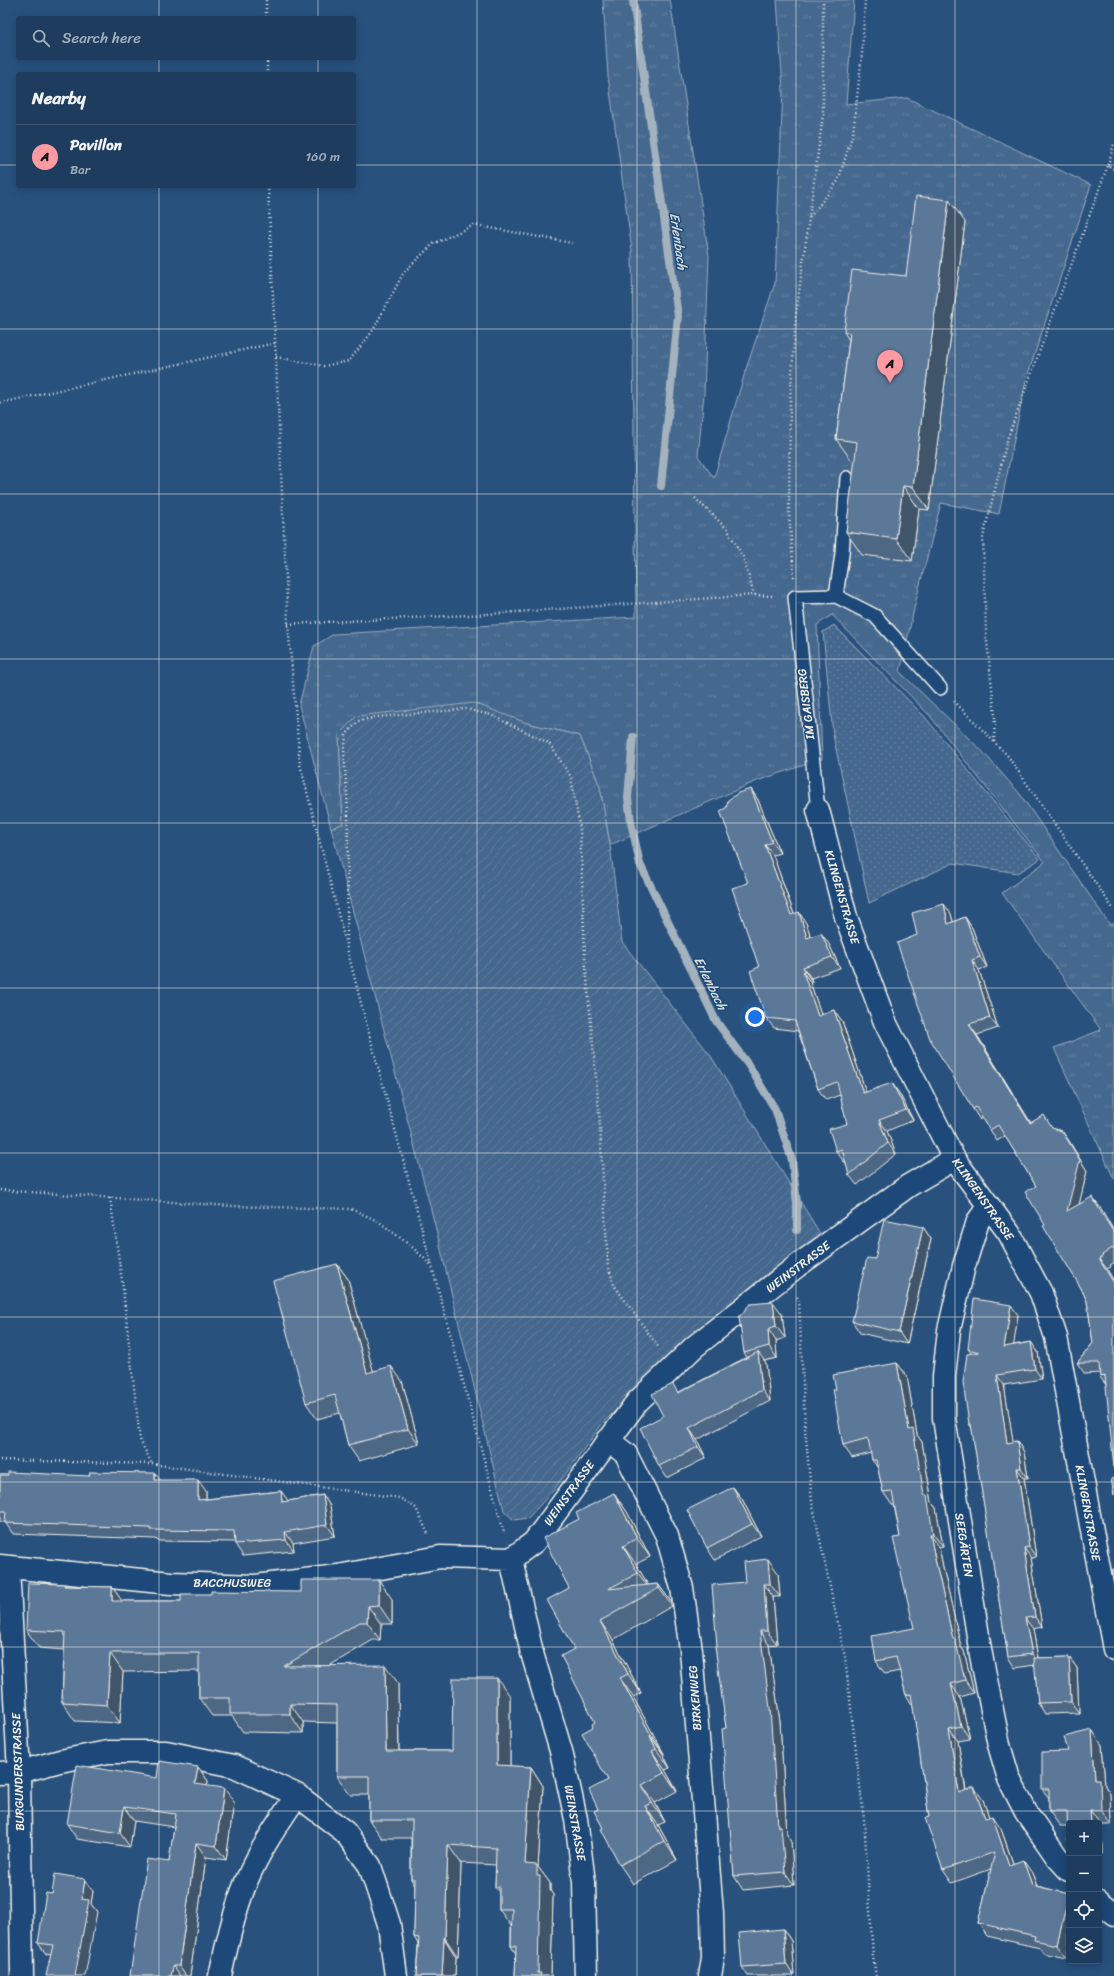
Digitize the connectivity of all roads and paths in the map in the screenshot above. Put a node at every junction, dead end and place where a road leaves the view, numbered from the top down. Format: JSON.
{"nodes":[{"id":1,"x":266,"y":0,"type":"edge"},
{"id":2,"x":823,"y":0,"type":"edge"},
{"id":3,"x":866,"y":0,"type":"edge"},
{"id":4,"x":266,"y":16,"type":"edge"},
{"id":5,"x":267,"y":60,"type":"edge"},
{"id":6,"x":267,"y":72,"type":"edge"},
{"id":7,"x":1114,"y":144,"type":"edge"},
{"id":8,"x":1108,"y":165,"type":"junction"},
{"id":9,"x":1114,"y":169,"type":"edge"},
{"id":10,"x":268,"y":188,"type":"edge"},
{"id":11,"x":809,"y":217,"type":"junction"},
{"id":12,"x":572,"y":243,"type":"dead end"},
{"id":13,"x":275,"y":343,"type":"junction"},
{"id":14,"x":276,"y":357,"type":"junction"},
{"id":15,"x":0,"y":403,"type":"edge"},
{"id":16,"x":847,"y":478,"type":"dead end"},
{"id":17,"x":695,"y":498,"type":"dead end"},
{"id":18,"x":754,"y":595,"type":"junction"},
{"id":19,"x":836,"y":596,"type":"junction"},
{"id":20,"x":795,"y":597,"type":"junction"},
{"id":21,"x":288,"y":624,"type":"junction"},
{"id":22,"x":940,"y":688,"type":"joint"},
{"id":23,"x":994,"y":742,"type":"junction"},
{"id":24,"x":818,"y":810,"type":"joint"},
{"id":25,"x":1114,"y":910,"type":"edge"},
{"id":26,"x":347,"y":948,"type":"junction"},
{"id":27,"x":954,"y":1159,"type":"junction"},
{"id":28,"x":0,"y":1190,"type":"edge"},
{"id":29,"x":110,"y":1198,"type":"junction"},
{"id":30,"x":989,"y":1206,"type":"junction"},
{"id":31,"x":432,"y":1265,"type":"junction"},
{"id":32,"x":782,"y":1278,"type":"junction"},
{"id":33,"x":673,"y":1367,"type":"junction"},
{"id":34,"x":608,"y":1440,"type":"junction"},
{"id":35,"x":0,"y":1460,"type":"edge"},
{"id":36,"x":152,"y":1464,"type":"junction"},
{"id":37,"x":440,"y":1557,"type":"junction"},
{"id":38,"x":511,"y":1559,"type":"junction"},
{"id":39,"x":4,"y":1567,"type":"edge"},
{"id":40,"x":1114,"y":1649,"type":"edge"},
{"id":41,"x":10,"y":1773,"type":"edge"},
{"id":42,"x":297,"y":1795,"type":"junction"},
{"id":43,"x":1066,"y":1867,"type":"edge"},
{"id":44,"x":1102,"y":1904,"type":"edge"},
{"id":45,"x":1114,"y":1914,"type":"edge"},
{"id":46,"x":22,"y":1976,"type":"edge"},
{"id":47,"x":220,"y":1976,"type":"edge"},
{"id":48,"x":396,"y":1976,"type":"edge"},
{"id":49,"x":586,"y":1976,"type":"edge"},
{"id":50,"x":710,"y":1976,"type":"edge"},
{"id":51,"x":876,"y":1976,"type":"edge"}],
"edges":[{"from":1,"to":4,"type":"path"},
{"from":2,"to":11,"type":"path"},
{"from":3,"to":11,"type":"path"},
{"from":5,"to":6,"type":"path"},
{"from":7,"to":8,"type":"path"},
{"from":8,"to":9,"type":"path"},
{"from":8,"to":23,"type":"path"},
{"from":10,"to":13,"type":"path"},
{"from":11,"to":20,"type":"path"},
{"from":12,"to":14,"type":"path"},
{"from":13,"to":14,"type":"path"},
{"from":13,"to":15,"type":"path"},
{"from":14,"to":21,"type":"path"},
{"from":16,"to":19,"type":"lane"},
{"from":17,"to":18,"type":"path"},
{"from":18,"to":20,"type":"path"},
{"from":18,"to":21,"type":"path"},
{"from":19,"to":20,"type":"lane"},
{"from":19,"to":22,"type":"lane"},
{"from":20,"to":24,"type":"lane","name":"IM GAISBERG"},
{"from":21,"to":26,"type":"path"},
{"from":22,"to":23,"type":"path"},
{"from":23,"to":25,"type":"path"},
{"from":24,"to":27,"type":"street","name":"KLINGENSTRASSE"},
{"from":26,"to":31,"type":"path"},
{"from":26,"to":33,"type":"path"},
{"from":27,"to":30,"type":"street","name":"KLINGENSTRASSE"},
{"from":27,"to":32,"type":"street","name":"WEINSTRASSE"},
{"from":28,"to":29,"type":"path"},
{"from":29,"to":31,"type":"path"},
{"from":29,"to":36,"type":"path"},
{"from":30,"to":40,"type":"street","name":"KLINGENSTRASSE"},
{"from":30,"to":43,"type":"street","name":"SEEGÄRTEN"},
{"from":31,"to":38,"type":"path"},
{"from":32,"to":33,"type":"street","name":"WEINSTRASSE"},
{"from":32,"to":51,"type":"path"},
{"from":33,"to":34,"type":"street","name":"WEINSTRASSE"},
{"from":34,"to":38,"type":"street","name":"WEINSTRASSE"},
{"from":34,"to":50,"type":"street","name":"BIRKENWEG"},
{"from":35,"to":36,"type":"path"},
{"from":36,"to":37,"type":"path"},
{"from":37,"to":38,"type":"street","name":"BACCHUSWEG"},
{"from":37,"to":39,"type":"street","name":"BACCHUSWEG"},
{"from":38,"to":49,"type":"street","name":"WEINSTRASSE"},
{"from":39,"to":41,"type":"street","name":"BURGUNDERSTRASSE"},
{"from":41,"to":42,"type":"street"},
{"from":41,"to":46,"type":"street","name":"BURGUNDERSTRASSE"},
{"from":42,"to":47,"type":"street"},
{"from":42,"to":48,"type":"street"},
{"from":44,"to":45,"type":"street"}]}
